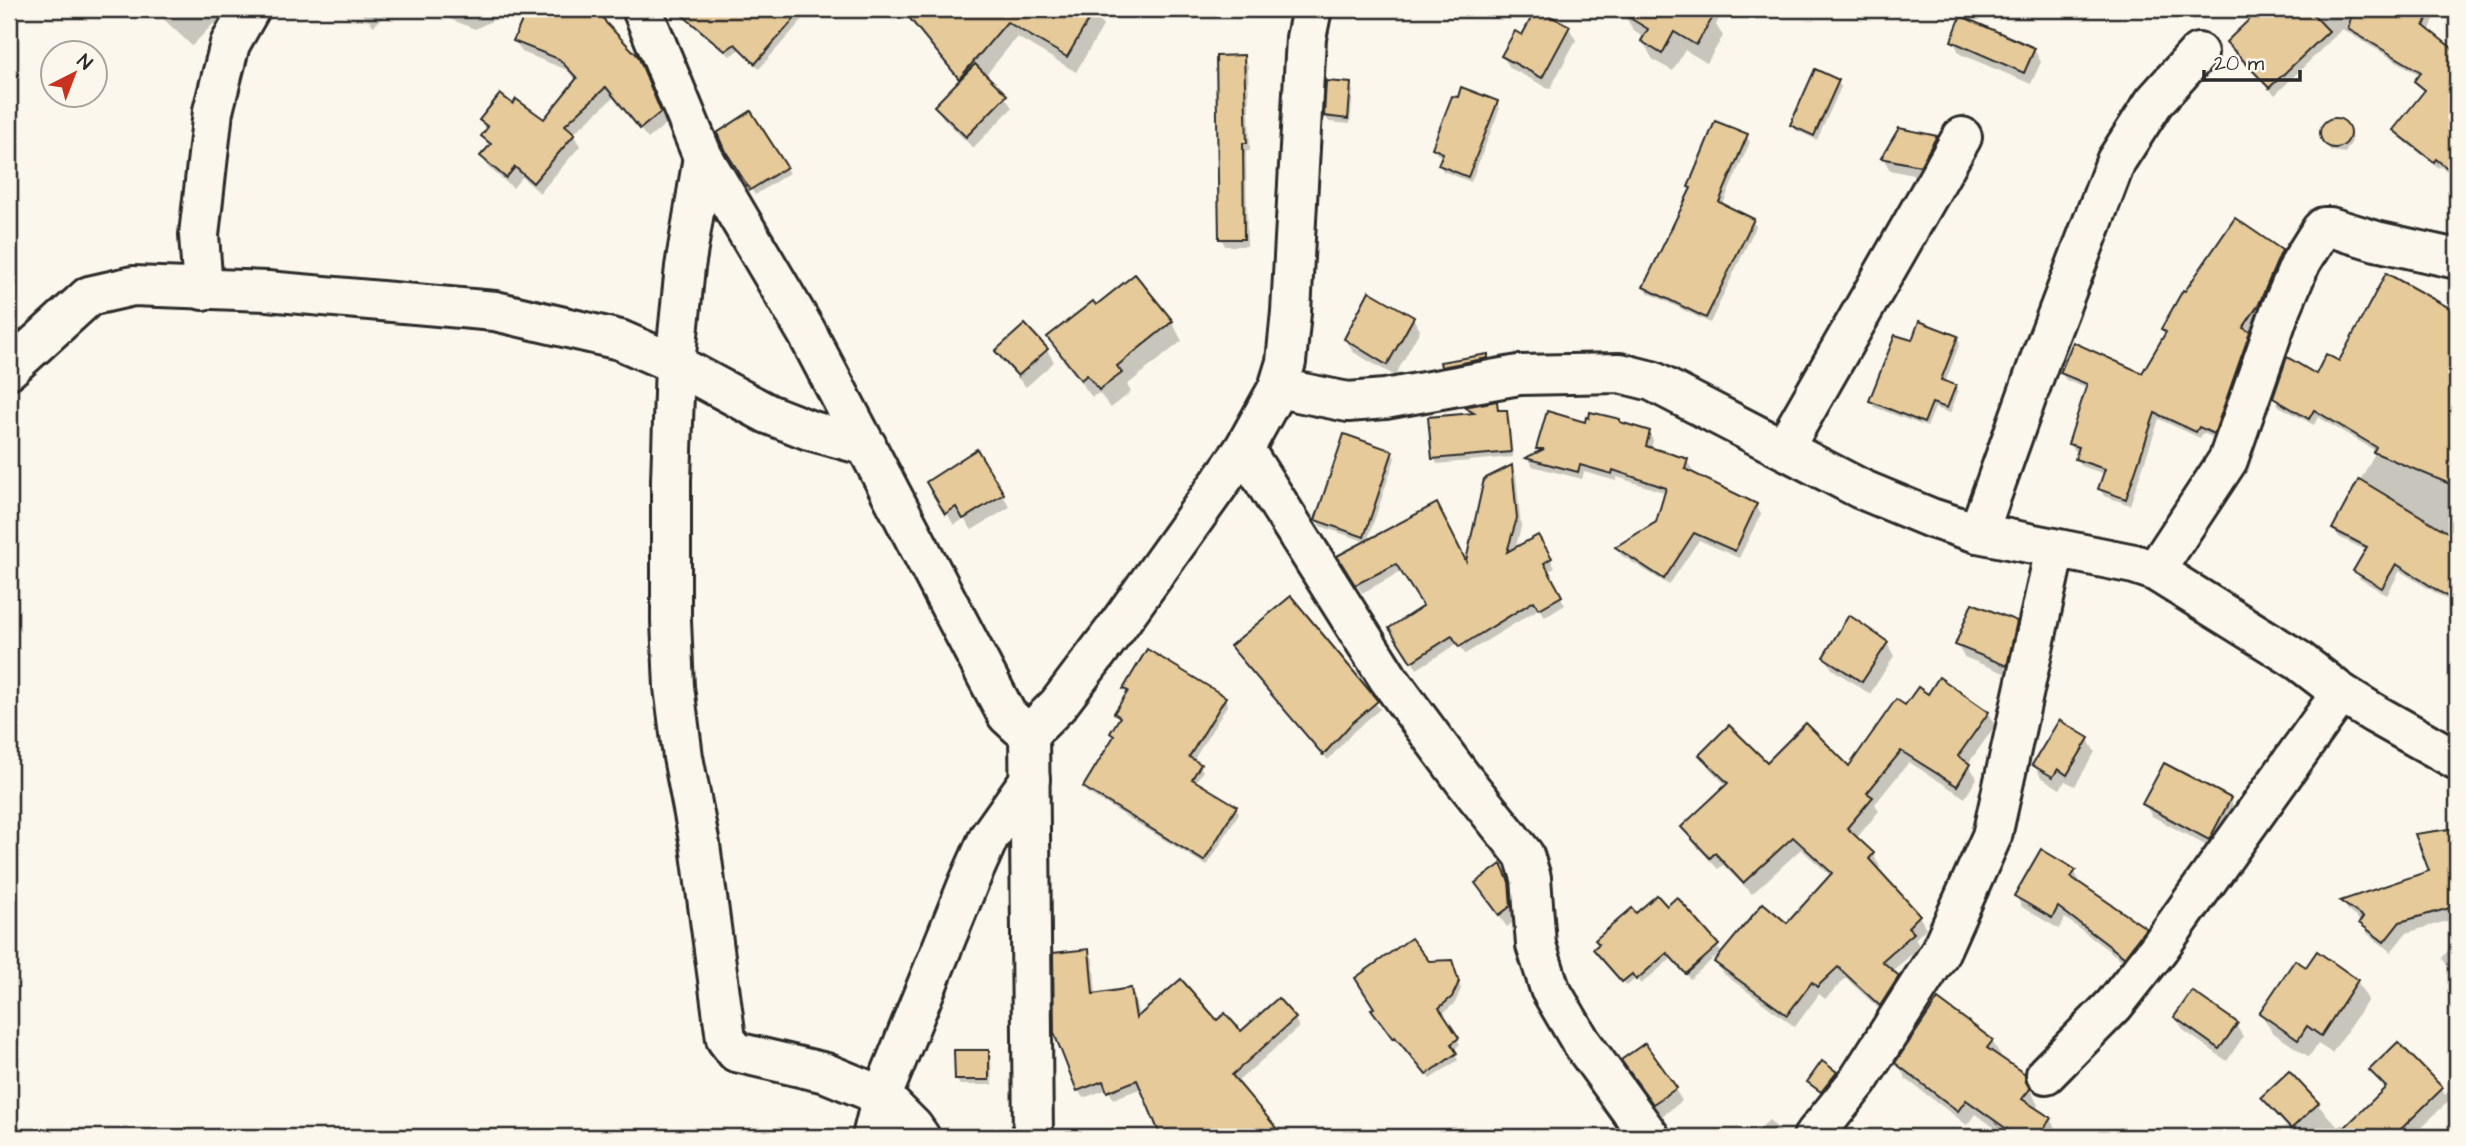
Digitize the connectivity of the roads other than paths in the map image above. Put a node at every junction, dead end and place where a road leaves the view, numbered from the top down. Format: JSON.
{"nodes":[{"id":1,"x":250,"y":9,"type":"edge"},
{"id":2,"x":642,"y":9,"type":"edge"},
{"id":3,"x":1312,"y":9,"type":"edge"},
{"id":4,"x":2198,"y":53,"type":"dead end"},
{"id":5,"x":1962,"y":137,"type":"dead end"},
{"id":6,"x":704,"y":158,"type":"junction"},
{"id":7,"x":2457,"y":259,"type":"edge"},
{"id":8,"x":203,"y":290,"type":"junction"},
{"id":9,"x":675,"y":364,"type":"junction"},
{"id":10,"x":9,"y":369,"type":"edge"},
{"id":11,"x":1279,"y":388,"type":"junction"},
{"id":12,"x":867,"y":446,"type":"junction"},
{"id":13,"x":1784,"y":448,"type":"junction"},
{"id":14,"x":1244,"y":449,"type":"junction"},
{"id":15,"x":1978,"y":533,"type":"junction"},
{"id":16,"x":2055,"y":549,"type":"junction"},
{"id":17,"x":2155,"y":571,"type":"junction"},
{"id":18,"x":2341,"y":693,"type":"junction"},
{"id":19,"x":1029,"y":729,"type":"junction"},
{"id":20,"x":2457,"y":760,"type":"edge"},
{"id":21,"x":1030,"y":779,"type":"junction"},
{"id":22,"x":2046,"y":1074,"type":"dead end"},
{"id":23,"x":882,"y":1096,"type":"junction"},
{"id":24,"x":872,"y":1137,"type":"edge"},
{"id":25,"x":920,"y":1137,"type":"edge"},
{"id":26,"x":1033,"y":1137,"type":"edge"},
{"id":27,"x":1650,"y":1137,"type":"edge"},
{"id":28,"x":1814,"y":1137,"type":"edge"}],
"edges":[{"from":1,"to":8,"type":"street"},
{"from":2,"to":6,"type":"street"},
{"from":3,"to":11,"type":"street"},
{"from":4,"to":15,"type":"street"},
{"from":5,"to":13,"type":"street"},
{"from":6,"to":9,"type":"street"},
{"from":6,"to":12,"type":"street"},
{"from":7,"to":17,"type":"street"},
{"from":8,"to":9,"type":"street"},
{"from":8,"to":10,"type":"street"},
{"from":9,"to":12,"type":"street"},
{"from":9,"to":23,"type":"street"},
{"from":11,"to":13,"type":"street"},
{"from":11,"to":14,"type":"street"},
{"from":12,"to":19,"type":"street"},
{"from":13,"to":15,"type":"street"},
{"from":14,"to":19,"type":"street"},
{"from":14,"to":27,"type":"street"},
{"from":15,"to":16,"type":"street"},
{"from":16,"to":17,"type":"street"},
{"from":16,"to":28,"type":"street"},
{"from":17,"to":18,"type":"street"},
{"from":18,"to":20,"type":"street"},
{"from":18,"to":22,"type":"street"},
{"from":19,"to":21,"type":"street"},
{"from":21,"to":23,"type":"street"},
{"from":21,"to":26,"type":"street"},
{"from":23,"to":24,"type":"street"},
{"from":23,"to":25,"type":"street"}]}
